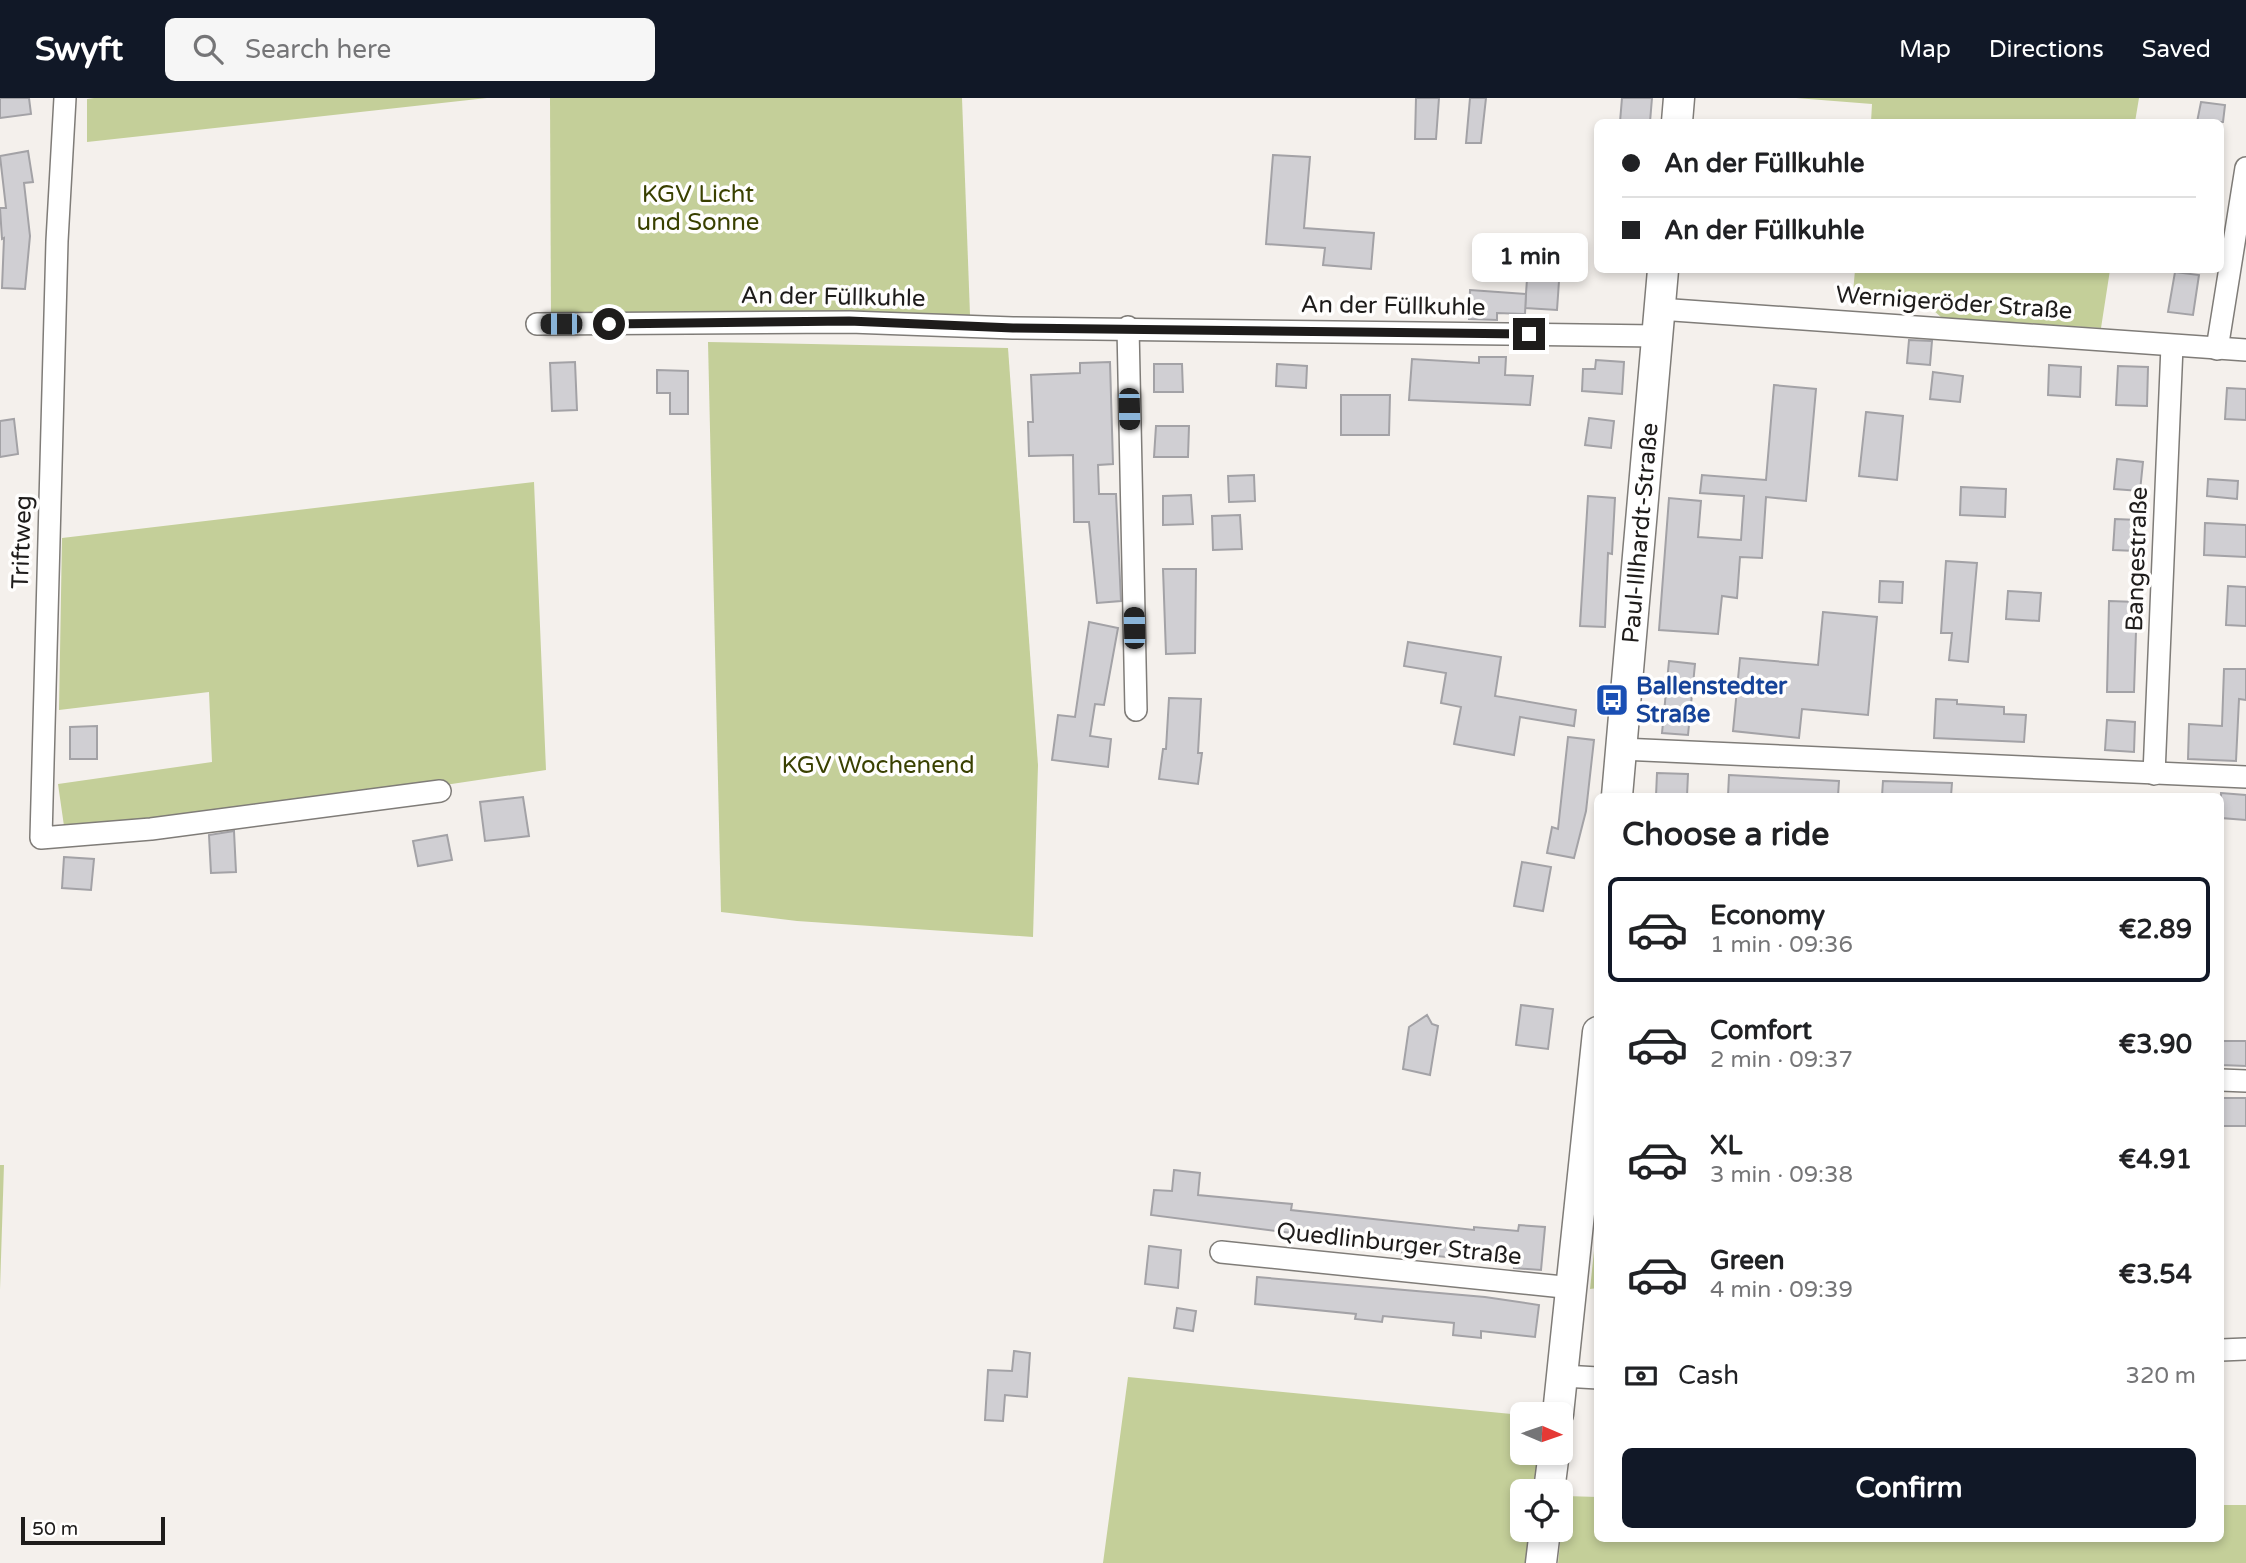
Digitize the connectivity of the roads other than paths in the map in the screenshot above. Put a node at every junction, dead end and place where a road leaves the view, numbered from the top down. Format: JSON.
{"nodes":[{"id":1,"x":65,"y":98,"type":"edge"},
{"id":2,"x":1679,"y":98,"type":"edge"},
{"id":3,"x":1677,"y":119,"type":"edge"},
{"id":4,"x":2246,"y":168,"type":"edge"},
{"id":5,"x":1663,"y":273,"type":"edge"},
{"id":6,"x":1658,"y":323,"type":"junction"},
{"id":7,"x":537,"y":324,"type":"dead end"},
{"id":8,"x":1128,"y":327,"type":"junction"},
{"id":9,"x":2172,"y":346,"type":"junction"},
{"id":10,"x":2217,"y":349,"type":"junction"},
{"id":11,"x":2246,"y":350,"type":"edge"},
{"id":12,"x":1136,"y":710,"type":"dead end"},
{"id":13,"x":1621,"y":749,"type":"junction"},
{"id":14,"x":2154,"y":774,"type":"junction"},
{"id":15,"x":2246,"y":777,"type":"edge"},
{"id":16,"x":440,"y":791,"type":"dead end"},
{"id":17,"x":1618,"y":793,"type":"edge"},
{"id":18,"x":1594,"y":1079,"type":"edge"},
{"id":19,"x":2224,"y":1080,"type":"edge"},
{"id":20,"x":2246,"y":1081,"type":"edge"},
{"id":21,"x":1221,"y":1252,"type":"dead end"},
{"id":22,"x":1573,"y":1287,"type":"junction"},
{"id":23,"x":2246,"y":1349,"type":"edge"},
{"id":24,"x":2224,"y":1350,"type":"edge"},
{"id":25,"x":1563,"y":1376,"type":"junction"},
{"id":26,"x":1594,"y":1378,"type":"edge"},
{"id":27,"x":1560,"y":1402,"type":"edge"},
{"id":28,"x":1544,"y":1542,"type":"edge"},
{"id":29,"x":1541,"y":1563,"type":"edge"}],
"edges":[{"from":1,"to":16,"type":"street","name":"Triftweg"},
{"from":2,"to":3,"type":"street"},
{"from":4,"to":10,"type":"street"},
{"from":5,"to":6,"type":"street","name":"Paul-Illhardt-Straße"},
{"from":6,"to":8,"type":"street","name":"An der Füllkuhle"},
{"from":6,"to":9,"type":"street","name":"Wernigeröder Straße"},
{"from":6,"to":13,"type":"street","name":"Paul-Illhardt-Straße"},
{"from":7,"to":8,"type":"street","name":"An der Füllkuhle"},
{"from":8,"to":12,"type":"street"},
{"from":9,"to":10,"type":"street","name":"Wernigeröder Straße"},
{"from":9,"to":14,"type":"street","name":"Bangestraße"},
{"from":10,"to":11,"type":"street","name":"Wernigeröder Straße"},
{"from":13,"to":14,"type":"street"},
{"from":13,"to":17,"type":"street","name":"Paul-Illhardt-Straße"},
{"from":14,"to":15,"type":"street"},
{"from":18,"to":22,"type":"street"},
{"from":19,"to":20,"type":"street"},
{"from":21,"to":22,"type":"street","name":"Quedlinburger Straße"},
{"from":22,"to":25,"type":"street"},
{"from":23,"to":24,"type":"street"},
{"from":25,"to":26,"type":"street"},
{"from":25,"to":27,"type":"street"},
{"from":28,"to":29,"type":"street"}]}
